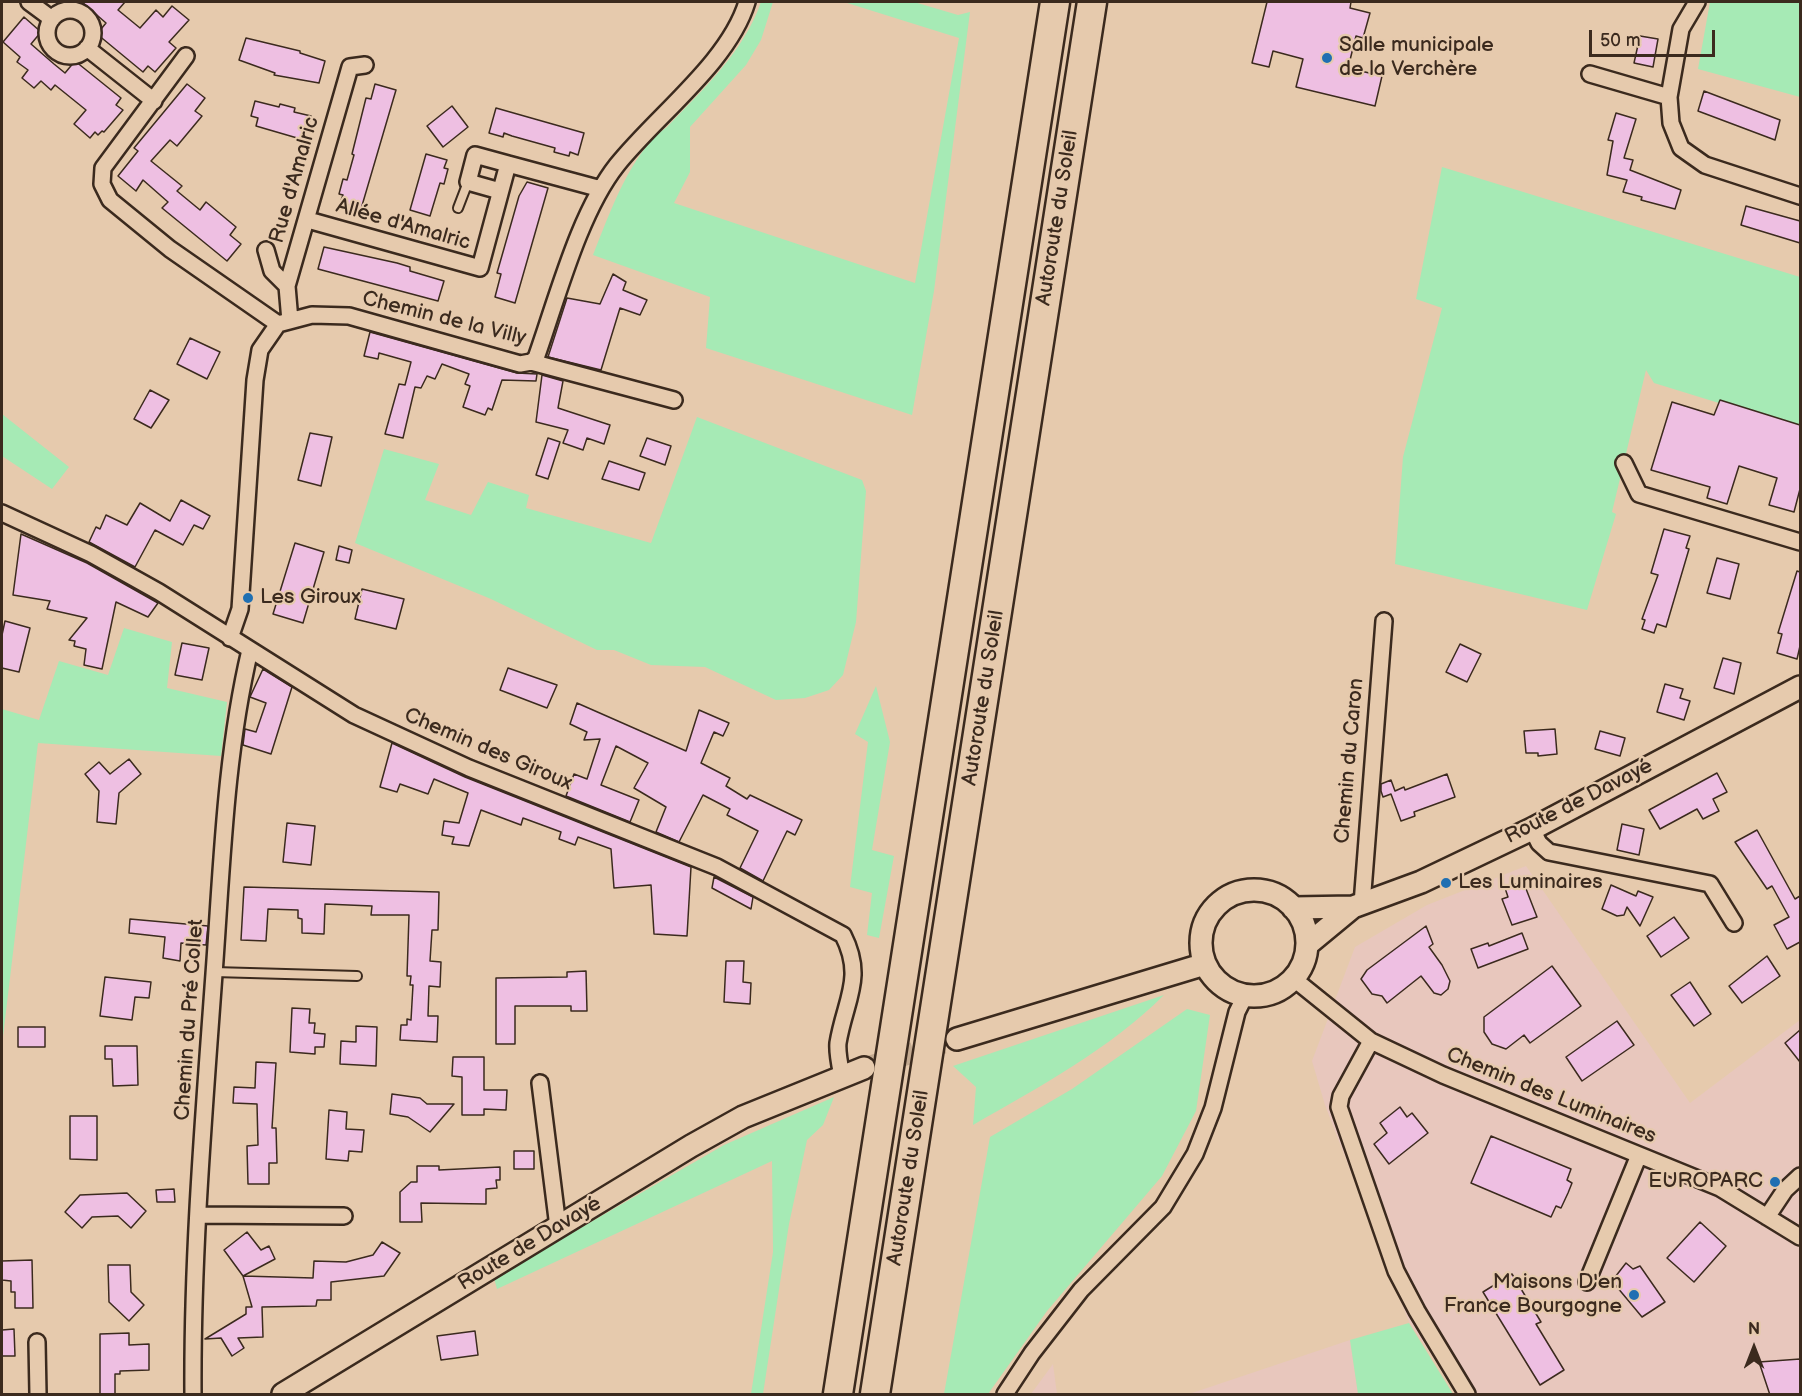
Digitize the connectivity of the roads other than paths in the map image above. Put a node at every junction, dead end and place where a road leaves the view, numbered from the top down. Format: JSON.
{"nodes":[{"id":1,"x":29,"y":2,"type":"edge"},
{"id":2,"x":747,"y":2,"type":"edge"},
{"id":3,"x":1055,"y":2,"type":"edge"},
{"id":4,"x":1092,"y":2,"type":"edge"},
{"id":5,"x":1697,"y":2,"type":"edge"},
{"id":6,"x":52,"y":20,"type":"junction"},
{"id":7,"x":87,"y":48,"type":"junction"},
{"id":8,"x":186,"y":56,"type":"dead end"},
{"id":9,"x":365,"y":65,"type":"dead end"},
{"id":10,"x":1590,"y":74,"type":"dead end"},
{"id":11,"x":1669,"y":97,"type":"junction"},
{"id":12,"x":154,"y":101,"type":"junction"},
{"id":13,"x":508,"y":164,"type":"junction"},
{"id":14,"x":468,"y":182,"type":"junction"},
{"id":15,"x":601,"y":189,"type":"junction"},
{"id":16,"x":500,"y":191,"type":"junction"},
{"id":17,"x":1800,"y":196,"type":"edge"},
{"id":18,"x":458,"y":208,"type":"dead end"},
{"id":19,"x":308,"y":220,"type":"junction"},
{"id":20,"x":266,"y":250,"type":"dead end"},
{"id":21,"x":287,"y":286,"type":"junction"},
{"id":22,"x":284,"y":323,"type":"junction"},
{"id":23,"x":531,"y":363,"type":"junction"},
{"id":24,"x":674,"y":400,"type":"dead end"},
{"id":25,"x":1624,"y":463,"type":"dead end"},
{"id":26,"x":2,"y":513,"type":"edge"},
{"id":27,"x":1800,"y":542,"type":"edge"},
{"id":28,"x":1384,"y":621,"type":"dead end"},
{"id":29,"x":230,"y":638,"type":"junction"},
{"id":30,"x":250,"y":650,"type":"junction"},
{"id":31,"x":1800,"y":687,"type":"edge"},
{"id":32,"x":1532,"y":829,"type":"junction"},
{"id":33,"x":1358,"y":906,"type":"junction"},
{"id":34,"x":1293,"y":908,"type":"junction"},
{"id":35,"x":1734,"y":923,"type":"dead end"},
{"id":36,"x":1307,"y":945,"type":"junction"},
{"id":37,"x":1205,"y":964,"type":"junction"},
{"id":38,"x":214,"y":972,"type":"junction"},
{"id":39,"x":357,"y":976,"type":"dead end"},
{"id":40,"x":1294,"y":979,"type":"junction"},
{"id":41,"x":1245,"y":996,"type":"junction"},
{"id":42,"x":957,"y":1039,"type":"tunnel mouth"},
{"id":43,"x":1371,"y":1041,"type":"junction"},
{"id":44,"x":864,"y":1068,"type":"tunnel mouth"},
{"id":45,"x":842,"y":1076,"type":"junction"},
{"id":46,"x":540,"y":1083,"type":"dead end"},
{"id":47,"x":1639,"y":1155,"type":"junction"},
{"id":48,"x":1800,"y":1176,"type":"edge"},
{"id":49,"x":199,"y":1215,"type":"junction"},
{"id":50,"x":344,"y":1216,"type":"dead end"},
{"id":51,"x":1767,"y":1217,"type":"junction"},
{"id":52,"x":558,"y":1227,"type":"junction"},
{"id":53,"x":1800,"y":1238,"type":"edge"},
{"id":54,"x":1587,"y":1282,"type":"dead end"},
{"id":55,"x":37,"y":1342,"type":"dead end"},
{"id":56,"x":38,"y":1395,"type":"edge"},
{"id":57,"x":193,"y":1395,"type":"edge"},
{"id":58,"x":283,"y":1395,"type":"edge"},
{"id":59,"x":838,"y":1395,"type":"edge"},
{"id":60,"x":875,"y":1395,"type":"edge"},
{"id":61,"x":1005,"y":1395,"type":"edge"},
{"id":62,"x":1467,"y":1395,"type":"edge"}],
"edges":[{"from":1,"to":6,"type":"street"},
{"from":2,"to":15,"type":"street","name":"Chemin de la Villy"},
{"from":3,"to":59,"type":"highway","name":"Autoroute du Soleil"},
{"from":4,"to":60,"type":"highway","name":"Autoroute du Soleil"},
{"from":5,"to":11,"type":"street"},
{"from":6,"to":7,"type":"street"},
{"from":6,"to":7,"type":"street"},
{"from":7,"to":12,"type":"street"},
{"from":8,"to":12,"type":"street"},
{"from":9,"to":19,"type":"street","name":"Rue d'Amalric"},
{"from":10,"to":11,"type":"street"},
{"from":11,"to":17,"type":"street"},
{"from":12,"to":22,"type":"street"},
{"from":13,"to":14,"type":"street"},
{"from":13,"to":15,"type":"street"},
{"from":13,"to":16,"type":"street","name":"Allée d'Amalric"},
{"from":14,"to":16,"type":"street"},
{"from":14,"to":18,"type":"lane"},
{"from":15,"to":23,"type":"street","name":"Chemin de la Villy"},
{"from":16,"to":19,"type":"street","name":"Allée d'Amalric"},
{"from":19,"to":21,"type":"street","name":"Rue d'Amalric"},
{"from":20,"to":21,"type":"street"},
{"from":21,"to":22,"type":"street","name":"Rue d'Amalric"},
{"from":22,"to":23,"type":"street","name":"Chemin de la Villy"},
{"from":22,"to":29,"type":"street"},
{"from":23,"to":24,"type":"street"},
{"from":25,"to":27,"type":"street"},
{"from":26,"to":29,"type":"street","name":"Chemin des Giroux"},
{"from":28,"to":33,"type":"street","name":"Chemin du Caron"},
{"from":29,"to":30,"type":"street","name":"Chemin des Giroux"},
{"from":30,"to":38,"type":"street","name":"Chemin du Pré Collet"},
{"from":30,"to":45,"type":"street","name":"Chemin des Giroux"},
{"from":31,"to":32,"type":"street","name":"Route de Davayé"},
{"from":32,"to":33,"type":"street","name":"Route de Davayé"},
{"from":32,"to":35,"type":"street"},
{"from":33,"to":34,"type":"street","name":"Route de Davayé"},
{"from":33,"to":36,"type":"street","name":"Route de Davayé"},
{"from":34,"to":36,"type":"street"},
{"from":34,"to":37,"type":"street"},
{"from":36,"to":40,"type":"street"},
{"from":37,"to":41,"type":"street"},
{"from":37,"to":42,"type":"street"},
{"from":38,"to":39,"type":"lane"},
{"from":38,"to":49,"type":"street","name":"Chemin du Pré Collet"},
{"from":40,"to":41,"type":"street"},
{"from":40,"to":43,"type":"street","name":"Chemin des Luminaires"},
{"from":41,"to":61,"type":"street"},
{"from":43,"to":47,"type":"street","name":"Chemin des Luminaires"},
{"from":43,"to":62,"type":"street"},
{"from":44,"to":45,"type":"street","name":"Route de Davayé"},
{"from":45,"to":52,"type":"street","name":"Route de Davayé"},
{"from":46,"to":52,"type":"street"},
{"from":47,"to":51,"type":"street","name":"Chemin des Luminaires"},
{"from":47,"to":54,"type":"street"},
{"from":48,"to":51,"type":"street"},
{"from":49,"to":50,"type":"street"},
{"from":49,"to":57,"type":"street","name":"Chemin du Pré Collet"},
{"from":51,"to":53,"type":"street","name":"Chemin des Luminaires"},
{"from":52,"to":58,"type":"street","name":"Route de Davayé"},
{"from":55,"to":56,"type":"street"}]}
